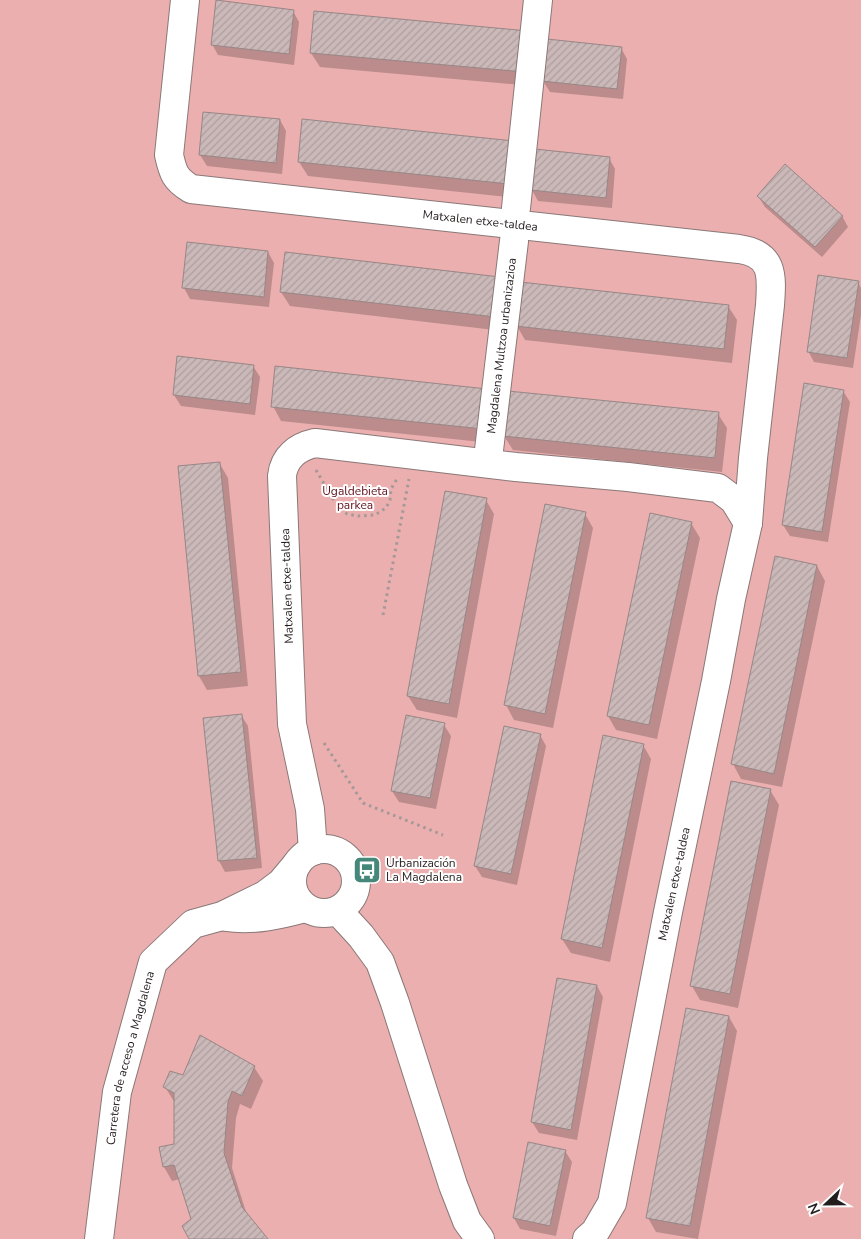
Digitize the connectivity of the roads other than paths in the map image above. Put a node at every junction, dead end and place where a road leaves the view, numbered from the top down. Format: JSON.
{"nodes":[{"id":1,"x":185,"y":0,"type":"edge"},
{"id":2,"x":538,"y":0,"type":"edge"},
{"id":3,"x":516,"y":208,"type":"dead end"},
{"id":4,"x":514,"y":241,"type":"dead end"},
{"id":5,"x":489,"y":450,"type":"dead end"},
{"id":6,"x":753,"y":458,"type":"junction"},
{"id":7,"x":718,"y":488,"type":"junction"},
{"id":8,"x":748,"y":523,"type":"junction"},
{"id":9,"x":305,"y":857,"type":"junction"},
{"id":10,"x":305,"y":908,"type":"junction"},
{"id":11,"x":338,"y":911,"type":"junction"},
{"id":12,"x":222,"y":916,"type":"junction"},
{"id":13,"x":99,"y":1239,"type":"edge"},
{"id":14,"x":480,"y":1239,"type":"edge"},
{"id":15,"x":587,"y":1239,"type":"edge"}],
"edges":[{"from":1,"to":6,"type":"street","name":"Matxalen etxe-taldea"},
{"from":2,"to":3,"type":"street"},
{"from":4,"to":5,"type":"street","name":"Magdalena Multzoa urbanizazioa"},
{"from":6,"to":7,"type":"street","name":"Matxalen etxe-taldea"},
{"from":6,"to":8,"type":"street","name":"Matxalen etxe-taldea"},
{"from":7,"to":8,"type":"street"},
{"from":7,"to":9,"type":"street","name":"Matxalen etxe-taldea"},
{"from":8,"to":15,"type":"street","name":"Matxalen etxe-taldea"},
{"from":9,"to":10,"type":"street"},
{"from":9,"to":11,"type":"street"},
{"from":9,"to":12,"type":"street","name":"Carretera de acceso a Magdalena"},
{"from":10,"to":11,"type":"street"},
{"from":10,"to":12,"type":"street","name":"Carretera de acceso a Magdalena"},
{"from":11,"to":14,"type":"street"},
{"from":12,"to":13,"type":"street","name":"Carretera de acceso a Magdalena"}]}
